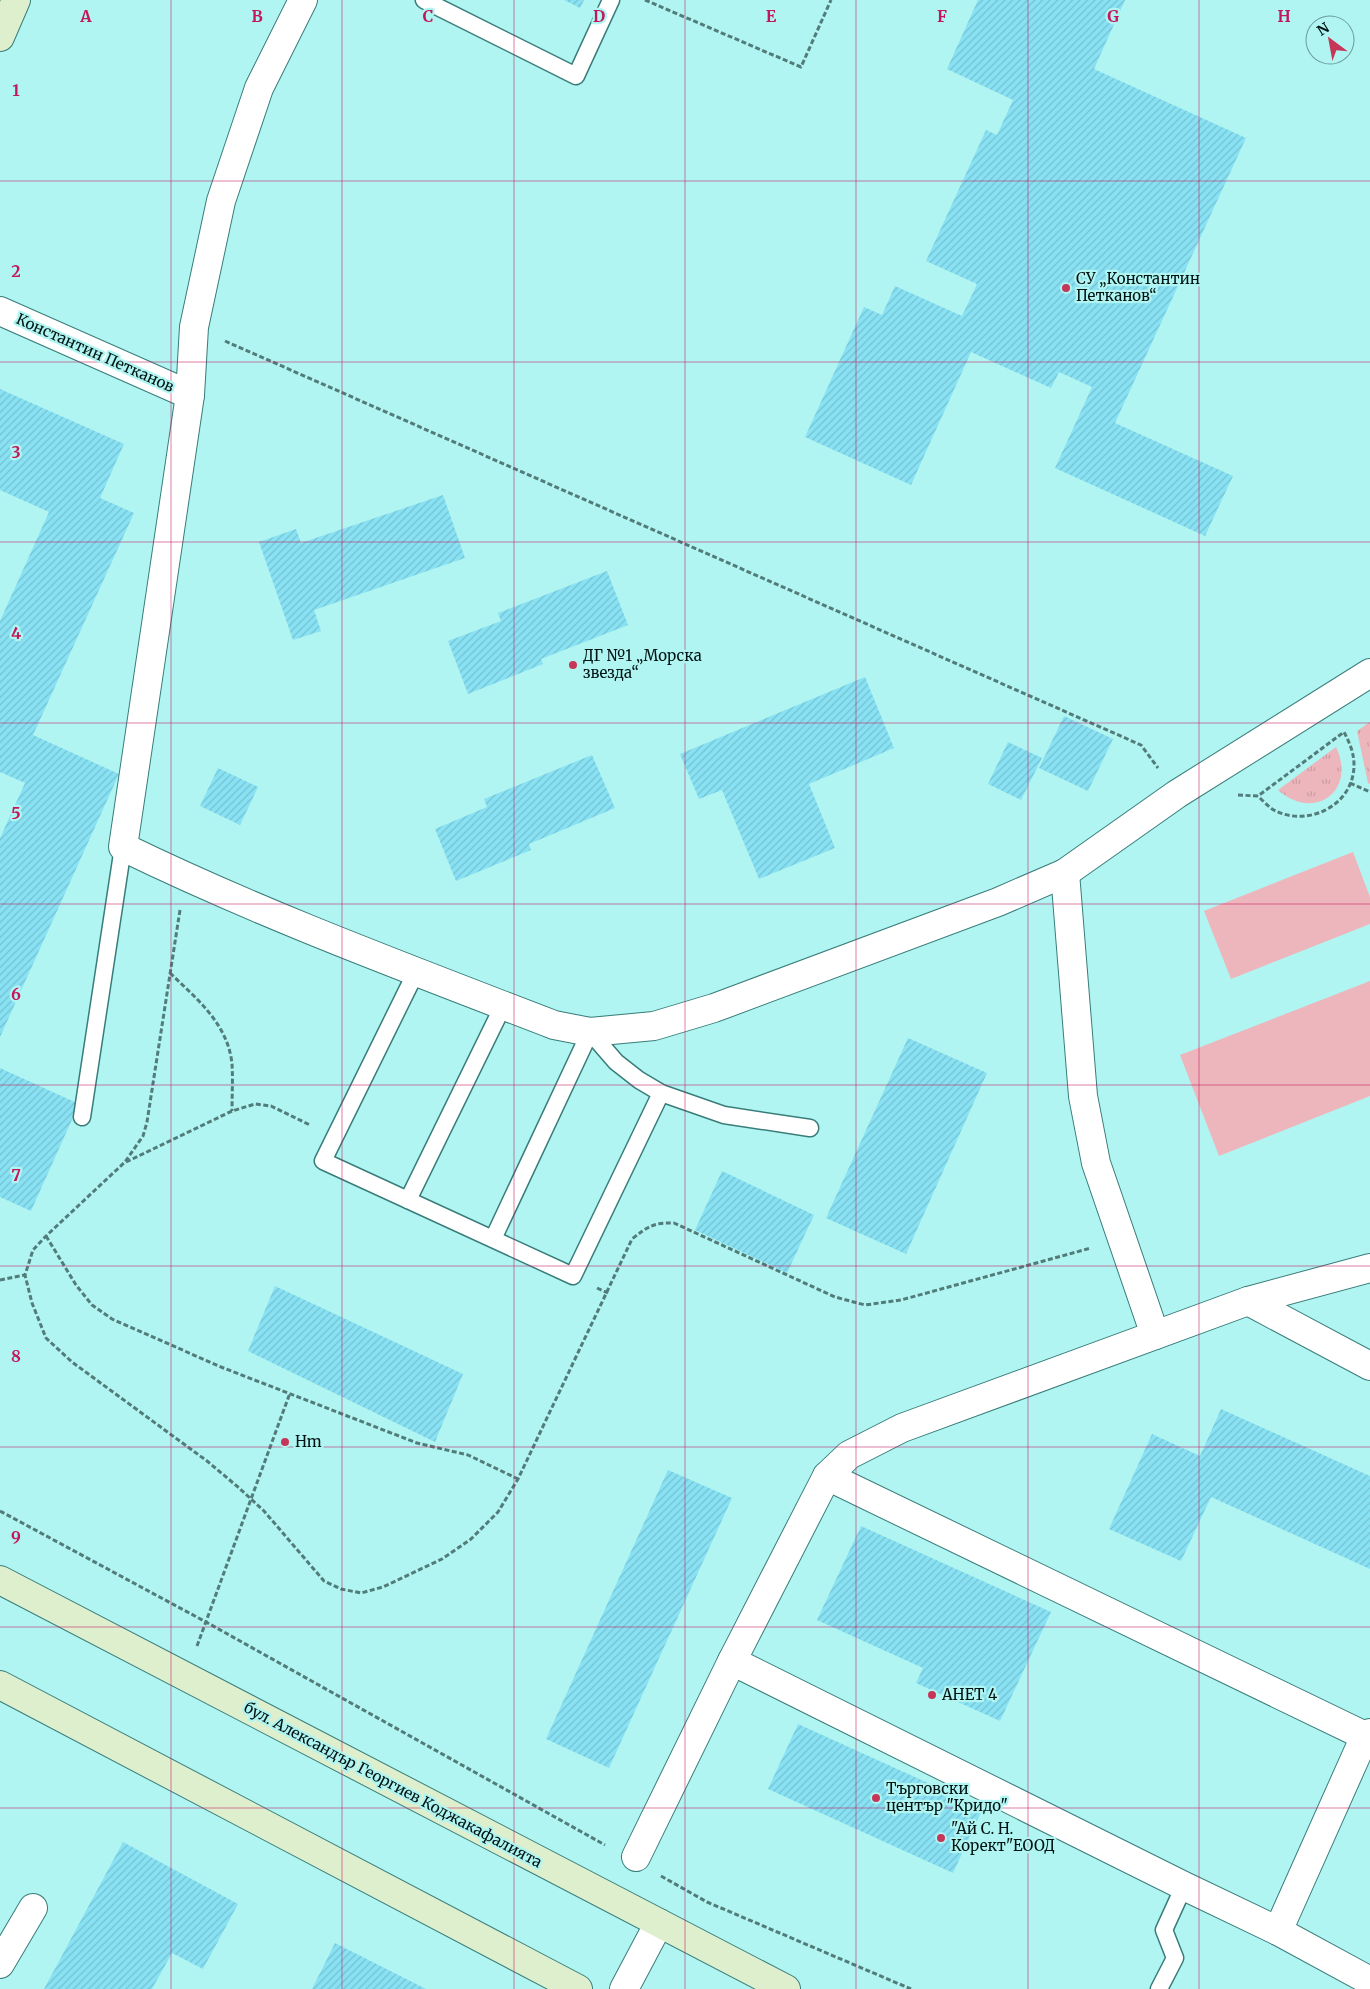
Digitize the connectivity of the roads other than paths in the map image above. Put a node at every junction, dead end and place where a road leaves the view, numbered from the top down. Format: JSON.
{"nodes":[{"id":1,"x":16,"y":0,"type":"edge"},
{"id":2,"x":303,"y":0,"type":"edge"},
{"id":3,"x":424,"y":0,"type":"edge"},
{"id":4,"x":611,"y":0,"type":"edge"},
{"id":5,"x":0,"y":37,"type":"edge"},
{"id":6,"x":0,"y":311,"type":"edge"},
{"id":7,"x":190,"y":395,"type":"junction"},
{"id":8,"x":1370,"y":673,"type":"edge"},
{"id":9,"x":123,"y":847,"type":"junction"},
{"id":10,"x":1065,"y":873,"type":"junction"},
{"id":11,"x":416,"y":972,"type":"junction"},
{"id":12,"x":503,"y":1006,"type":"junction"},
{"id":13,"x":590,"y":1032,"type":"junction"},
{"id":14,"x":661,"y":1093,"type":"junction"},
{"id":15,"x":82,"y":1117,"type":"dead end"},
{"id":16,"x":810,"y":1128,"type":"dead end"},
{"id":17,"x":408,"y":1200,"type":"junction"},
{"id":18,"x":493,"y":1239,"type":"junction"},
{"id":19,"x":1370,"y":1268,"type":"edge"},
{"id":20,"x":1248,"y":1301,"type":"junction"},
{"id":21,"x":1154,"y":1335,"type":"junction"},
{"id":22,"x":1370,"y":1366,"type":"edge"},
{"id":23,"x":827,"y":1476,"type":"junction"},
{"id":24,"x":0,"y":1580,"type":"edge"},
{"id":25,"x":732,"y":1661,"type":"junction"},
{"id":26,"x":0,"y":1684,"type":"edge"},
{"id":27,"x":1367,"y":1735,"type":"edge"},
{"id":28,"x":636,"y":1857,"type":"dead end"},
{"id":29,"x":1184,"y":1886,"type":"junction"},
{"id":30,"x":33,"y":1908,"type":"dead end"},
{"id":31,"x":659,"y":1923,"type":"junction"},
{"id":32,"x":1278,"y":1931,"type":"junction"},
{"id":33,"x":0,"y":1964,"type":"edge"},
{"id":34,"x":1370,"y":1981,"type":"edge"},
{"id":35,"x":578,"y":1989,"type":"edge"},
{"id":36,"x":624,"y":1989,"type":"edge"},
{"id":37,"x":786,"y":1989,"type":"edge"},
{"id":38,"x":1159,"y":1989,"type":"edge"}],
"edges":[{"from":1,"to":5,"type":"main road"},
{"from":2,"to":7,"type":"street"},
{"from":3,"to":4,"type":"lane"},
{"from":6,"to":7,"type":"street","name":"Константин Петканов"},
{"from":7,"to":9,"type":"street"},
{"from":8,"to":10,"type":"street"},
{"from":9,"to":11,"type":"street"},
{"from":9,"to":15,"type":"lane"},
{"from":10,"to":13,"type":"street"},
{"from":10,"to":21,"type":"street"},
{"from":11,"to":12,"type":"street"},
{"from":11,"to":17,"type":"lane"},
{"from":12,"to":13,"type":"street"},
{"from":12,"to":17,"type":"lane"},
{"from":13,"to":14,"type":"lane"},
{"from":13,"to":18,"type":"lane"},
{"from":14,"to":16,"type":"lane"},
{"from":14,"to":18,"type":"lane"},
{"from":17,"to":18,"type":"lane"},
{"from":19,"to":20,"type":"street"},
{"from":20,"to":21,"type":"street"},
{"from":20,"to":22,"type":"street"},
{"from":21,"to":23,"type":"street"},
{"from":23,"to":25,"type":"street"},
{"from":23,"to":27,"type":"street"},
{"from":24,"to":31,"type":"main road","name":"бул. Александър Георгиев Коджакафалията"},
{"from":25,"to":28,"type":"street"},
{"from":25,"to":29,"type":"street"},
{"from":26,"to":35,"type":"main road"},
{"from":27,"to":32,"type":"street"},
{"from":29,"to":32,"type":"street"},
{"from":29,"to":38,"type":"lane"},
{"from":30,"to":33,"type":"street"},
{"from":31,"to":36,"type":"street"},
{"from":31,"to":37,"type":"main road","name":"бул. Александър Георгиев Коджакафалията"},
{"from":32,"to":34,"type":"street"}]}
